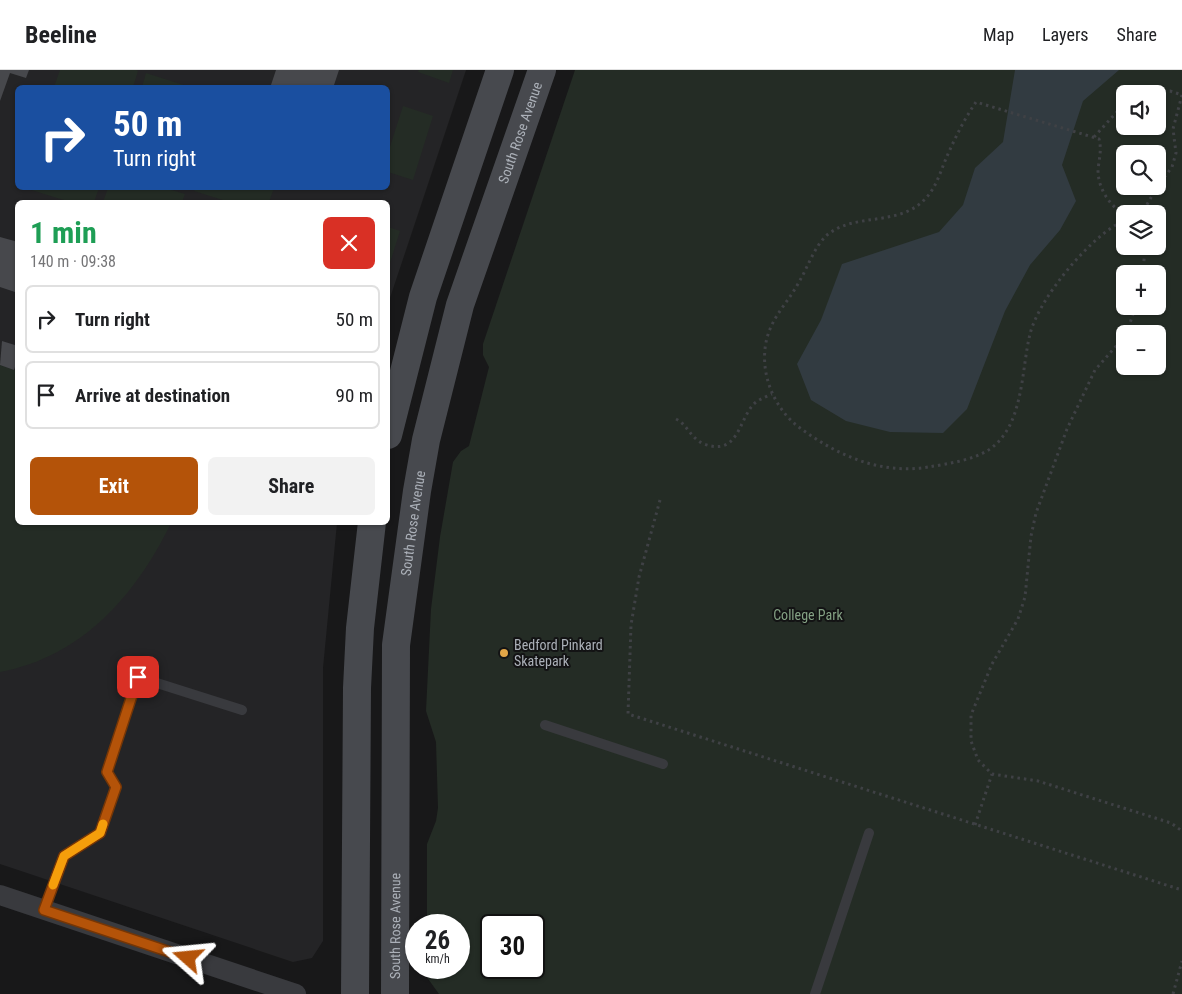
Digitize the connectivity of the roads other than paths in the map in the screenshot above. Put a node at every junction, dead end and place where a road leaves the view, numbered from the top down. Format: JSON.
{"nodes":[{"id":1,"x":500,"y":70,"type":"edge"},
{"id":2,"x":542,"y":70,"type":"edge"},
{"id":3,"x":390,"y":427,"type":"edge"},
{"id":4,"x":372,"y":525,"type":"edge"},
{"id":5,"x":242,"y":710,"type":"dead end"},
{"id":6,"x":545,"y":724,"type":"dead end"},
{"id":7,"x":663,"y":764,"type":"dead end"},
{"id":8,"x":870,"y":833,"type":"dead end"},
{"id":9,"x":0,"y":895,"type":"edge"},
{"id":10,"x":44,"y":910,"type":"junction"},
{"id":11,"x":296,"y":994,"type":"edge"},
{"id":12,"x":355,"y":994,"type":"edge"},
{"id":13,"x":395,"y":994,"type":"edge"},
{"id":14,"x":815,"y":994,"type":"edge"}],
"edges":[{"from":1,"to":3,"type":"main road"},
{"from":2,"to":13,"type":"main road","name":"South Rose Avenue"},
{"from":4,"to":12,"type":"main road"},
{"from":5,"to":10,"type":"lane"},
{"from":6,"to":7,"type":"lane"},
{"from":8,"to":14,"type":"lane"},
{"from":9,"to":10,"type":"street"},
{"from":10,"to":11,"type":"street"}]}
